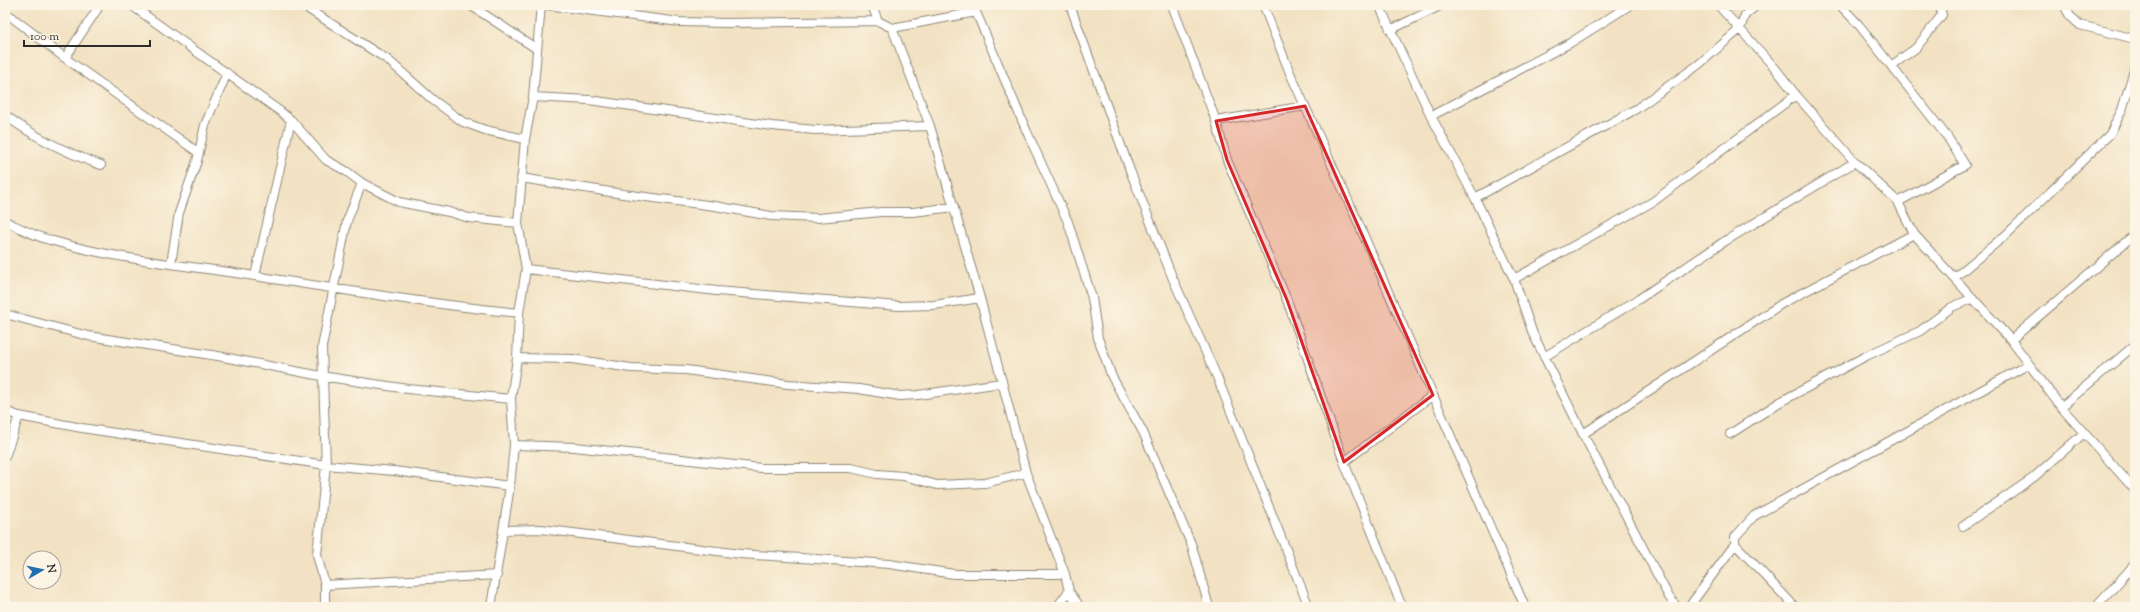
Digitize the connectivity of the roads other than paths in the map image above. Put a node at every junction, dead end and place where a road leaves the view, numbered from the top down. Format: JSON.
{"nodes":[{"id":1,"x":100,"y":5,"type":"edge"},
{"id":2,"x":131,"y":5,"type":"edge"},
{"id":3,"x":302,"y":5,"type":"edge"},
{"id":4,"x":470,"y":5,"type":"edge"},
{"id":5,"x":541,"y":5,"type":"edge"},
{"id":6,"x":547,"y":5,"type":"edge"},
{"id":7,"x":872,"y":5,"type":"edge"},
{"id":8,"x":1172,"y":5,"type":"edge"},
{"id":9,"x":1263,"y":5,"type":"edge"},
{"id":10,"x":1379,"y":5,"type":"edge"},
{"id":11,"x":1442,"y":5,"type":"edge"},
{"id":12,"x":1630,"y":5,"type":"edge"},
{"id":13,"x":1718,"y":5,"type":"edge"},
{"id":14,"x":1757,"y":5,"type":"edge"},
{"id":15,"x":1840,"y":5,"type":"edge"},
{"id":16,"x":1939,"y":5,"type":"edge"},
{"id":17,"x":2064,"y":5,"type":"edge"},
{"id":18,"x":1073,"y":6,"type":"edge"},
{"id":19,"x":975,"y":8,"type":"edge"},
{"id":20,"x":5,"y":12,"type":"edge"},
{"id":21,"x":878,"y":21,"type":"junction"},
{"id":22,"x":892,"y":28,"type":"junction"},
{"id":23,"x":1740,"y":29,"type":"junction"},
{"id":24,"x":1390,"y":30,"type":"junction"},
{"id":25,"x":2135,"y":40,"type":"edge"},
{"id":26,"x":537,"y":49,"type":"junction"},
{"id":27,"x":65,"y":58,"type":"junction"},
{"id":28,"x":1891,"y":66,"type":"junction"},
{"id":29,"x":2135,"y":67,"type":"edge"},
{"id":30,"x":226,"y":73,"type":"junction"},
{"id":31,"x":1796,"y":95,"type":"junction"},
{"id":32,"x":533,"y":97,"type":"junction"},
{"id":33,"x":1305,"y":106,"type":"junction"},
{"id":34,"x":5,"y":115,"type":"edge"},
{"id":35,"x":1431,"y":116,"type":"junction"},
{"id":36,"x":291,"y":120,"type":"junction"},
{"id":37,"x":1216,"y":121,"type":"junction"},
{"id":38,"x":930,"y":126,"type":"junction"},
{"id":39,"x":525,"y":139,"type":"junction"},
{"id":40,"x":199,"y":153,"type":"junction"},
{"id":41,"x":1855,"y":162,"type":"junction"},
{"id":42,"x":102,"y":165,"type":"dead end"},
{"id":43,"x":521,"y":178,"type":"junction"},
{"id":44,"x":362,"y":183,"type":"junction"},
{"id":45,"x":1475,"y":198,"type":"junction"},
{"id":46,"x":1898,"y":202,"type":"junction"},
{"id":47,"x":954,"y":207,"type":"junction"},
{"id":48,"x":5,"y":222,"type":"edge"},
{"id":49,"x":518,"y":223,"type":"junction"},
{"id":50,"x":1914,"y":234,"type":"junction"},
{"id":51,"x":2135,"y":234,"type":"edge"},
{"id":52,"x":171,"y":264,"type":"junction"},
{"id":53,"x":526,"y":269,"type":"junction"},
{"id":54,"x":255,"y":276,"type":"junction"},
{"id":55,"x":1954,"y":278,"type":"junction"},
{"id":56,"x":1514,"y":279,"type":"junction"},
{"id":57,"x":333,"y":290,"type":"junction"},
{"id":58,"x":980,"y":298,"type":"junction"},
{"id":59,"x":1973,"y":298,"type":"junction"},
{"id":60,"x":519,"y":313,"type":"junction"},
{"id":61,"x":5,"y":314,"type":"edge"},
{"id":62,"x":2011,"y":340,"type":"junction"},
{"id":63,"x":2135,"y":345,"type":"edge"},
{"id":64,"x":1544,"y":357,"type":"junction"},
{"id":65,"x":517,"y":358,"type":"junction"},
{"id":66,"x":2029,"y":364,"type":"junction"},
{"id":67,"x":321,"y":376,"type":"junction"},
{"id":68,"x":1001,"y":383,"type":"junction"},
{"id":69,"x":1434,"y":395,"type":"junction"},
{"id":70,"x":510,"y":399,"type":"junction"},
{"id":71,"x":2061,"y":407,"type":"junction"},
{"id":72,"x":5,"y":411,"type":"edge"},
{"id":73,"x":19,"y":416,"type":"junction"},
{"id":74,"x":2084,"y":433,"type":"junction"},
{"id":75,"x":1583,"y":434,"type":"junction"},
{"id":76,"x":1730,"y":434,"type":"dead end"},
{"id":77,"x":514,"y":445,"type":"junction"},
{"id":78,"x":5,"y":457,"type":"edge"},
{"id":79,"x":1344,"y":462,"type":"junction"},
{"id":80,"x":326,"y":465,"type":"junction"},
{"id":81,"x":1026,"y":473,"type":"junction"},
{"id":82,"x":510,"y":486,"type":"junction"},
{"id":83,"x":2135,"y":490,"type":"edge"},
{"id":84,"x":1963,"y":526,"type":"dead end"},
{"id":85,"x":503,"y":530,"type":"junction"},
{"id":86,"x":1735,"y":544,"type":"junction"},
{"id":87,"x":2135,"y":564,"type":"edge"},
{"id":88,"x":1065,"y":574,"type":"junction"},
{"id":89,"x":497,"y":575,"type":"junction"},
{"id":90,"x":326,"y":586,"type":"junction"},
{"id":91,"x":1069,"y":591,"type":"junction"},
{"id":92,"x":325,"y":607,"type":"edge"},
{"id":93,"x":491,"y":607,"type":"edge"},
{"id":94,"x":1057,"y":607,"type":"edge"},
{"id":95,"x":1080,"y":607,"type":"edge"},
{"id":96,"x":1209,"y":607,"type":"edge"},
{"id":97,"x":1309,"y":607,"type":"edge"},
{"id":98,"x":1402,"y":607,"type":"edge"},
{"id":99,"x":1525,"y":607,"type":"edge"},
{"id":100,"x":1676,"y":607,"type":"edge"},
{"id":101,"x":1689,"y":607,"type":"edge"},
{"id":102,"x":1795,"y":607,"type":"edge"},
{"id":103,"x":2096,"y":607,"type":"edge"}],
"edges":[{"from":1,"to":27,"type":"street"},
{"from":2,"to":30,"type":"street"},
{"from":3,"to":39,"type":"street"},
{"from":4,"to":26,"type":"street"},
{"from":5,"to":26,"type":"street"},
{"from":6,"to":21,"type":"street"},
{"from":7,"to":21,"type":"street"},
{"from":8,"to":37,"type":"street"},
{"from":9,"to":33,"type":"street"},
{"from":10,"to":24,"type":"street"},
{"from":11,"to":24,"type":"street"},
{"from":12,"to":35,"type":"street"},
{"from":13,"to":23,"type":"street"},
{"from":14,"to":23,"type":"street"},
{"from":15,"to":28,"type":"street"},
{"from":16,"to":28,"type":"street"},
{"from":17,"to":25,"type":"street"},
{"from":18,"to":97,"type":"street"},
{"from":19,"to":22,"type":"street"},
{"from":19,"to":96,"type":"street"},
{"from":20,"to":27,"type":"street"},
{"from":21,"to":22,"type":"street"},
{"from":22,"to":38,"type":"street"},
{"from":23,"to":31,"type":"street"},
{"from":23,"to":45,"type":"street"},
{"from":24,"to":35,"type":"street"},
{"from":26,"to":32,"type":"street"},
{"from":27,"to":40,"type":"street"},
{"from":28,"to":46,"type":"street"},
{"from":29,"to":55,"type":"street"},
{"from":30,"to":36,"type":"street"},
{"from":30,"to":40,"type":"street"},
{"from":31,"to":41,"type":"street"},
{"from":31,"to":56,"type":"street"},
{"from":32,"to":38,"type":"street"},
{"from":32,"to":39,"type":"street"},
{"from":33,"to":37,"type":"street"},
{"from":33,"to":69,"type":"street"},
{"from":34,"to":42,"type":"street"},
{"from":35,"to":45,"type":"street"},
{"from":36,"to":44,"type":"street"},
{"from":36,"to":54,"type":"street"},
{"from":37,"to":79,"type":"street"},
{"from":38,"to":47,"type":"street"},
{"from":39,"to":43,"type":"street"},
{"from":40,"to":52,"type":"street"},
{"from":41,"to":46,"type":"street"},
{"from":41,"to":64,"type":"street"},
{"from":43,"to":47,"type":"street"},
{"from":43,"to":49,"type":"street"},
{"from":44,"to":49,"type":"street"},
{"from":44,"to":57,"type":"street"},
{"from":45,"to":56,"type":"street"},
{"from":46,"to":50,"type":"street"},
{"from":47,"to":58,"type":"street"},
{"from":48,"to":52,"type":"street"},
{"from":49,"to":53,"type":"street"},
{"from":50,"to":55,"type":"street"},
{"from":50,"to":75,"type":"street"},
{"from":51,"to":62,"type":"street"},
{"from":52,"to":54,"type":"street"},
{"from":53,"to":58,"type":"street"},
{"from":53,"to":60,"type":"street"},
{"from":54,"to":57,"type":"street"},
{"from":55,"to":59,"type":"street"},
{"from":56,"to":64,"type":"street"},
{"from":57,"to":60,"type":"street"},
{"from":57,"to":67,"type":"street"},
{"from":58,"to":68,"type":"street"},
{"from":59,"to":62,"type":"street"},
{"from":59,"to":76,"type":"street"},
{"from":60,"to":65,"type":"street"},
{"from":61,"to":67,"type":"street"},
{"from":62,"to":66,"type":"street"},
{"from":63,"to":71,"type":"street"},
{"from":64,"to":75,"type":"street"},
{"from":65,"to":68,"type":"street"},
{"from":65,"to":70,"type":"street"},
{"from":66,"to":71,"type":"street"},
{"from":66,"to":86,"type":"street"},
{"from":67,"to":70,"type":"street"},
{"from":67,"to":80,"type":"street"},
{"from":68,"to":81,"type":"street"},
{"from":69,"to":79,"type":"street"},
{"from":69,"to":99,"type":"street"},
{"from":70,"to":77,"type":"street"},
{"from":71,"to":74,"type":"street"},
{"from":72,"to":73,"type":"street"},
{"from":73,"to":78,"type":"street"},
{"from":73,"to":80,"type":"street"},
{"from":74,"to":83,"type":"street"},
{"from":74,"to":84,"type":"street"},
{"from":75,"to":100,"type":"street"},
{"from":77,"to":81,"type":"street"},
{"from":77,"to":82,"type":"street"},
{"from":79,"to":98,"type":"street"},
{"from":80,"to":82,"type":"street"},
{"from":80,"to":90,"type":"street"},
{"from":81,"to":88,"type":"street"},
{"from":82,"to":85,"type":"street"},
{"from":85,"to":88,"type":"street"},
{"from":85,"to":89,"type":"street"},
{"from":86,"to":101,"type":"street"},
{"from":86,"to":102,"type":"street"},
{"from":87,"to":103,"type":"street"},
{"from":88,"to":91,"type":"street"},
{"from":89,"to":90,"type":"street"},
{"from":89,"to":93,"type":"street"},
{"from":90,"to":92,"type":"street"},
{"from":91,"to":94,"type":"street"},
{"from":91,"to":95,"type":"street"}]}
